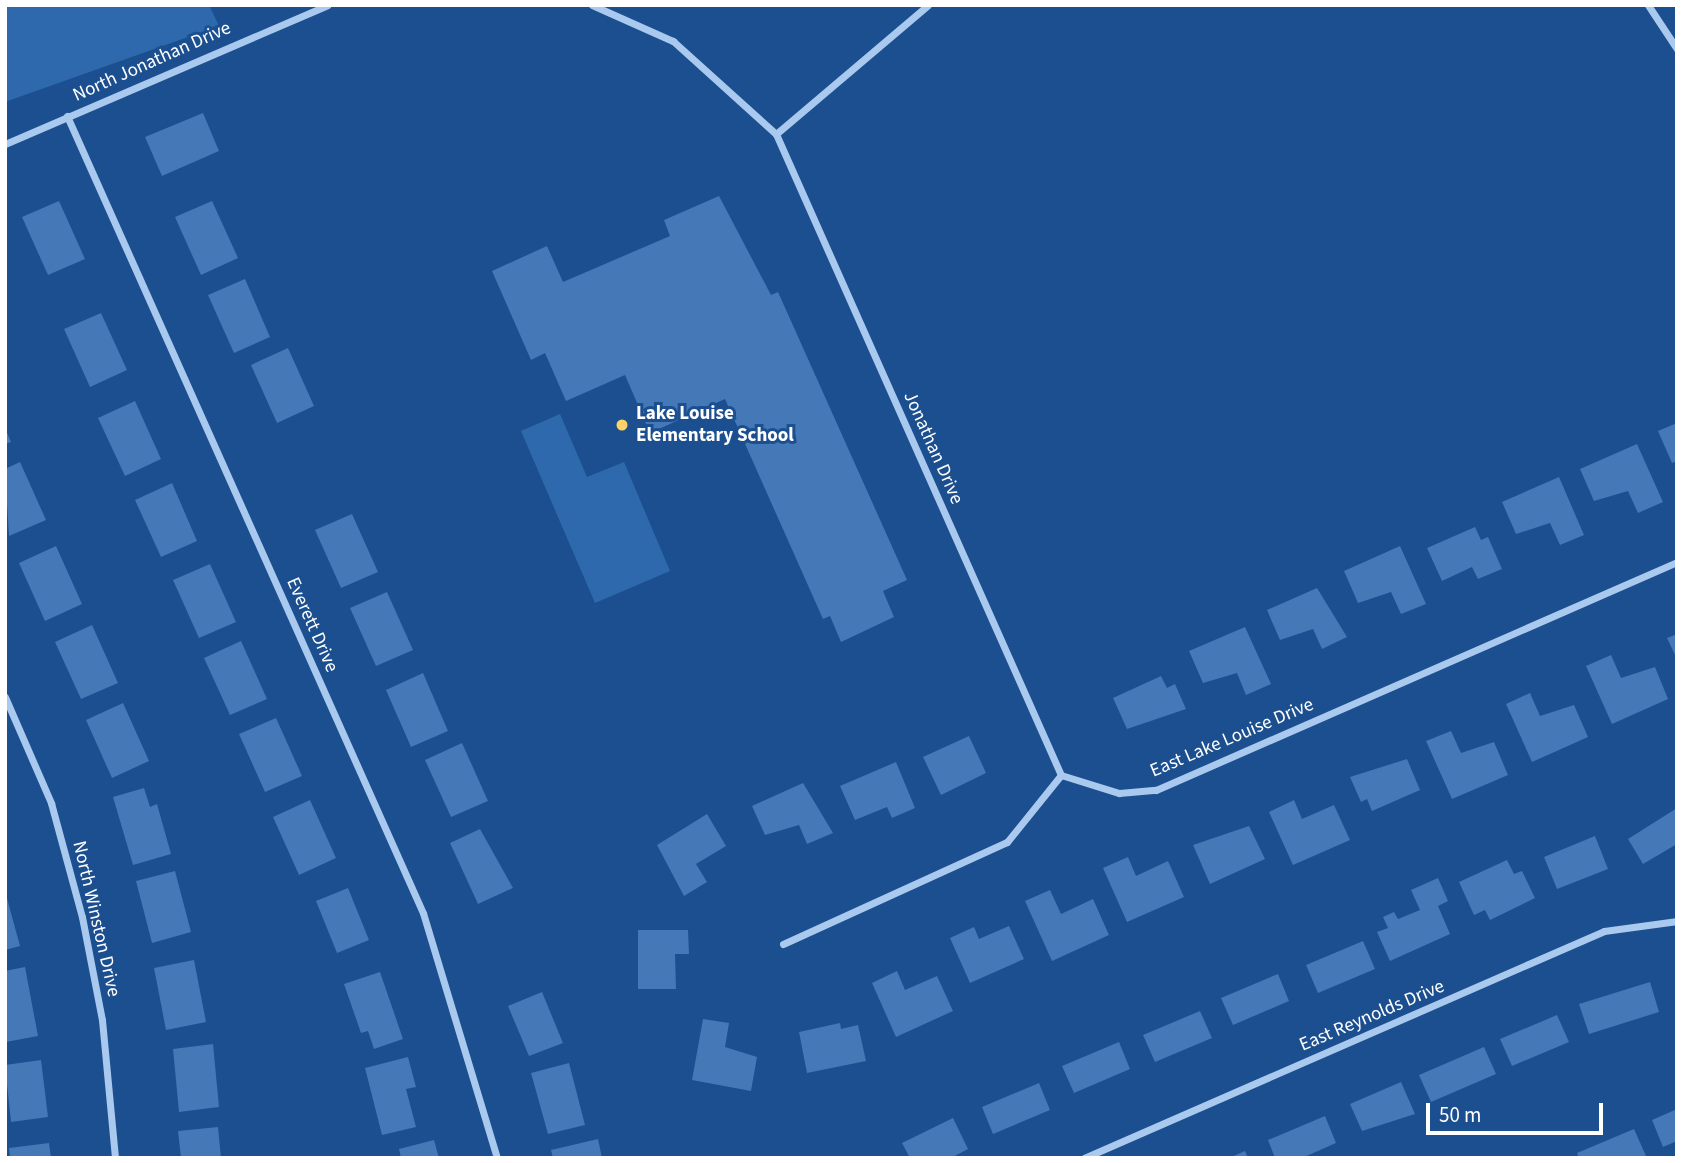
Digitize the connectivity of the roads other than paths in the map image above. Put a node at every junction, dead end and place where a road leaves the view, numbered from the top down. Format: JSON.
{"nodes":[{"id":1,"x":327,"y":5,"type":"edge"},
{"id":2,"x":592,"y":5,"type":"edge"},
{"id":3,"x":928,"y":5,"type":"edge"},
{"id":4,"x":1648,"y":5,"type":"edge"},
{"id":5,"x":1677,"y":49,"type":"edge"},
{"id":6,"x":67,"y":116,"type":"junction"},
{"id":7,"x":776,"y":134,"type":"junction"},
{"id":8,"x":5,"y":144,"type":"edge"},
{"id":9,"x":1677,"y":562,"type":"edge"},
{"id":10,"x":5,"y":698,"type":"edge"},
{"id":11,"x":1061,"y":775,"type":"junction"},
{"id":12,"x":1677,"y":921,"type":"edge"},
{"id":13,"x":783,"y":944,"type":"dead end"},
{"id":14,"x":115,"y":1158,"type":"edge"},
{"id":15,"x":496,"y":1158,"type":"edge"},
{"id":16,"x":1084,"y":1158,"type":"edge"}],
"edges":[{"from":1,"to":6,"type":"street","name":"North Jonathan Drive"},
{"from":2,"to":7,"type":"street"},
{"from":3,"to":7,"type":"street"},
{"from":4,"to":5,"type":"street"},
{"from":6,"to":8,"type":"street"},
{"from":6,"to":15,"type":"street","name":"Everett Drive"},
{"from":7,"to":11,"type":"street","name":"Jonathan Drive"},
{"from":9,"to":11,"type":"street","name":"East Lake Louise Drive"},
{"from":10,"to":14,"type":"street","name":"North Winston Drive"},
{"from":11,"to":13,"type":"street"},
{"from":12,"to":16,"type":"street","name":"East Reynolds Drive"}]}
